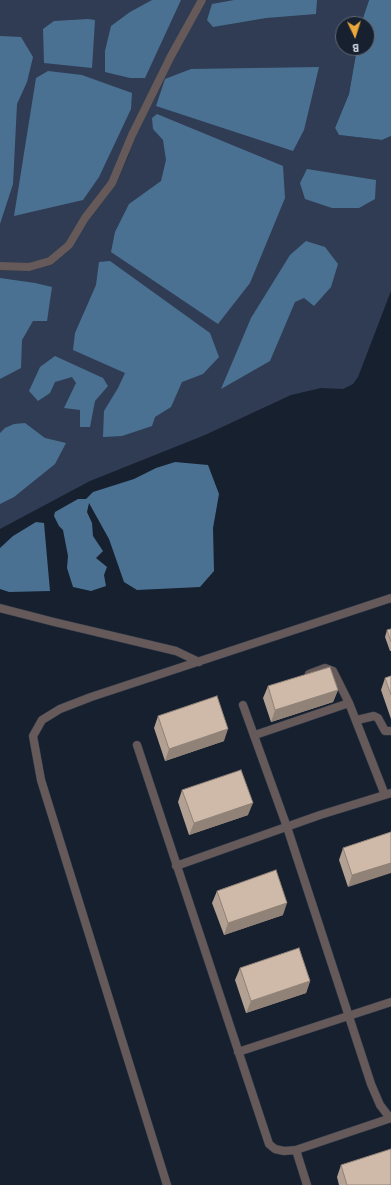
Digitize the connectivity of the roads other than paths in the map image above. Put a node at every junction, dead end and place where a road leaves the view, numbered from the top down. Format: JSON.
{"nodes":[{"id":1,"x":202,"y":0,"type":"edge"},
{"id":2,"x":0,"y":266,"type":"edge"},
{"id":3,"x":391,"y":598,"type":"edge"},
{"id":4,"x":0,"y":608,"type":"edge"},
{"id":5,"x":199,"y":662,"type":"junction"},
{"id":6,"x":298,"y":678,"type":"edge"},
{"id":7,"x":349,"y":702,"type":"junction"},
{"id":8,"x":244,"y":705,"type":"dead end"},
{"id":9,"x":357,"y":720,"type":"junction"},
{"id":10,"x":391,"y":731,"type":"edge"},
{"id":11,"x":255,"y":735,"type":"junction"},
{"id":12,"x":136,"y":745,"type":"dead end"},
{"id":13,"x":388,"y":794,"type":"edge"},
{"id":14,"x":287,"y":827,"type":"junction"},
{"id":15,"x":176,"y":866,"type":"junction"},
{"id":16,"x":391,"y":1002,"type":"edge"},
{"id":17,"x":348,"y":1016,"type":"junction"},
{"id":18,"x":238,"y":1052,"type":"junction"},
{"id":19,"x":391,"y":1118,"type":"edge"},
{"id":20,"x":296,"y":1150,"type":"junction"},
{"id":21,"x":167,"y":1185,"type":"edge"},
{"id":22,"x":307,"y":1185,"type":"edge"}],
"edges":[{"from":1,"to":2,"type":"street"},
{"from":3,"to":5,"type":"street"},
{"from":4,"to":5,"type":"street"},
{"from":5,"to":21,"type":"street"},
{"from":6,"to":7,"type":"street"},
{"from":7,"to":9,"type":"street"},
{"from":7,"to":11,"type":"street"},
{"from":8,"to":11,"type":"street"},
{"from":9,"to":10,"type":"street"},
{"from":9,"to":13,"type":"street"},
{"from":11,"to":14,"type":"street"},
{"from":12,"to":15,"type":"street"},
{"from":13,"to":14,"type":"street"},
{"from":14,"to":15,"type":"street"},
{"from":14,"to":17,"type":"street"},
{"from":15,"to":18,"type":"street"},
{"from":16,"to":17,"type":"street"},
{"from":17,"to":18,"type":"street"},
{"from":17,"to":19,"type":"street"},
{"from":18,"to":20,"type":"street"},
{"from":19,"to":20,"type":"street"},
{"from":20,"to":22,"type":"street"}]}
